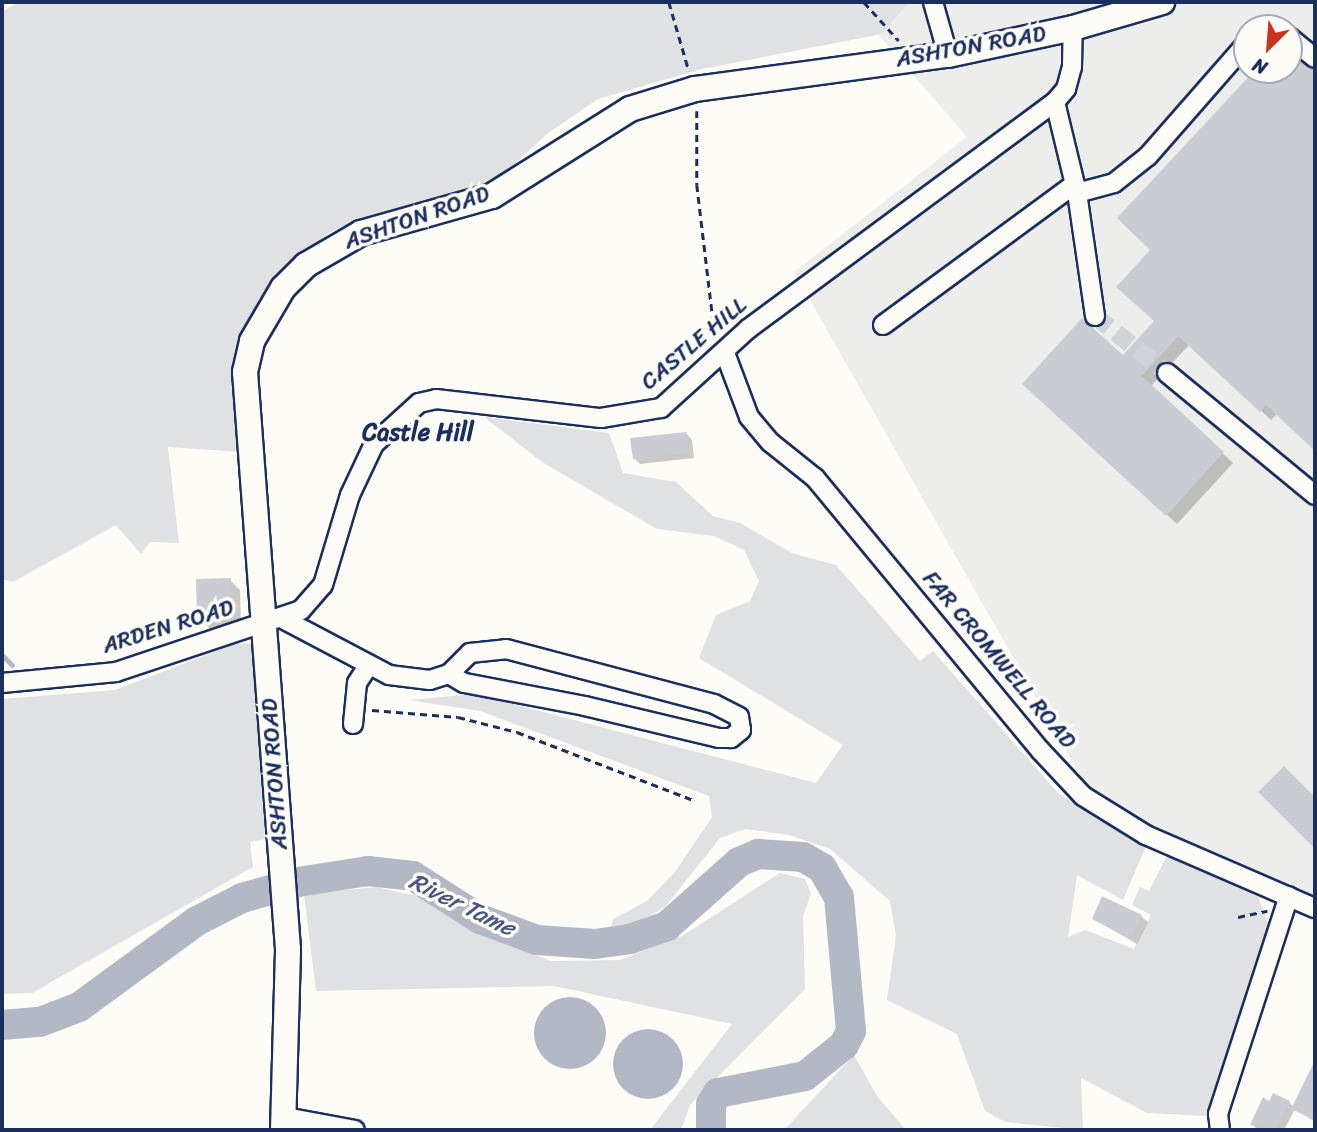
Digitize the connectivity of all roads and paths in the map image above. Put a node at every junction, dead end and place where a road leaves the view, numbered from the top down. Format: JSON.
{"nodes":[{"id":1,"x":669,"y":2,"type":"edge"},
{"id":2,"x":864,"y":2,"type":"edge"},
{"id":3,"x":933,"y":2,"type":"edge"},
{"id":4,"x":1162,"y":2,"type":"edge"},
{"id":5,"x":1073,"y":28,"type":"junction"},
{"id":6,"x":948,"y":54,"type":"junction"},
{"id":7,"x":916,"y":59,"type":"junction"},
{"id":8,"x":1233,"y":59,"type":"edge"},
{"id":9,"x":695,"y":89,"type":"junction"},
{"id":10,"x":1055,"y":102,"type":"junction"},
{"id":11,"x":1076,"y":188,"type":"junction"},
{"id":12,"x":1095,"y":316,"type":"tunnel mouth"},
{"id":13,"x":883,"y":325,"type":"dead end"},
{"id":14,"x":725,"y":353,"type":"junction"},
{"id":15,"x":1167,"y":373,"type":"tunnel mouth"},
{"id":16,"x":1315,"y":495,"type":"edge"},
{"id":17,"x":273,"y":620,"type":"junction"},
{"id":18,"x":368,"y":666,"type":"junction"},
{"id":19,"x":449,"y":674,"type":"junction"},
{"id":20,"x":2,"y":683,"type":"edge"},
{"id":21,"x":354,"y":717,"type":"joint"},
{"id":22,"x":693,"y":800,"type":"dead end"},
{"id":23,"x":1289,"y":896,"type":"junction"},
{"id":24,"x":1315,"y":908,"type":"edge"},
{"id":25,"x":1284,"y":914,"type":"junction"},
{"id":26,"x":1238,"y":917,"type":"dead end"},
{"id":27,"x":284,"y":1124,"type":"edge"},
{"id":28,"x":355,"y":1130,"type":"edge"},
{"id":29,"x":1220,"y":1130,"type":"edge"}],
"edges":[{"from":1,"to":9,"type":"path"},
{"from":2,"to":7,"type":"path"},
{"from":3,"to":6,"type":"street"},
{"from":4,"to":5,"type":"highway","name":"ASHTON ROAD"},
{"from":5,"to":6,"type":"highway","name":"ASHTON ROAD"},
{"from":5,"to":10,"type":"street","name":"CASTLE HILL"},
{"from":6,"to":7,"type":"highway","name":"ASHTON ROAD"},
{"from":7,"to":9,"type":"highway","name":"ASHTON ROAD"},
{"from":8,"to":11,"type":"street"},
{"from":9,"to":14,"type":"path"},
{"from":9,"to":17,"type":"highway","name":"ASHTON ROAD"},
{"from":10,"to":11,"type":"street"},
{"from":10,"to":14,"type":"street","name":"CASTLE HILL"},
{"from":11,"to":12,"type":"street"},
{"from":11,"to":13,"type":"street"},
{"from":14,"to":17,"type":"street","name":"CASTLE HILL"},
{"from":14,"to":23,"type":"street","name":"FAR CROMWELL ROAD"},
{"from":15,"to":16,"type":"street"},
{"from":17,"to":18,"type":"street"},
{"from":17,"to":20,"type":"street","name":"ARDEN ROAD"},
{"from":17,"to":27,"type":"highway","name":"ASHTON ROAD"},
{"from":18,"to":19,"type":"street"},
{"from":18,"to":21,"type":"street"},
{"from":19,"to":19,"type":"street"},
{"from":21,"to":22,"type":"path"},
{"from":23,"to":24,"type":"street","name":"FAR CROMWELL ROAD"},
{"from":23,"to":25,"type":"street"},
{"from":25,"to":26,"type":"path"},
{"from":25,"to":29,"type":"street"},
{"from":27,"to":28,"type":"street"}]}
